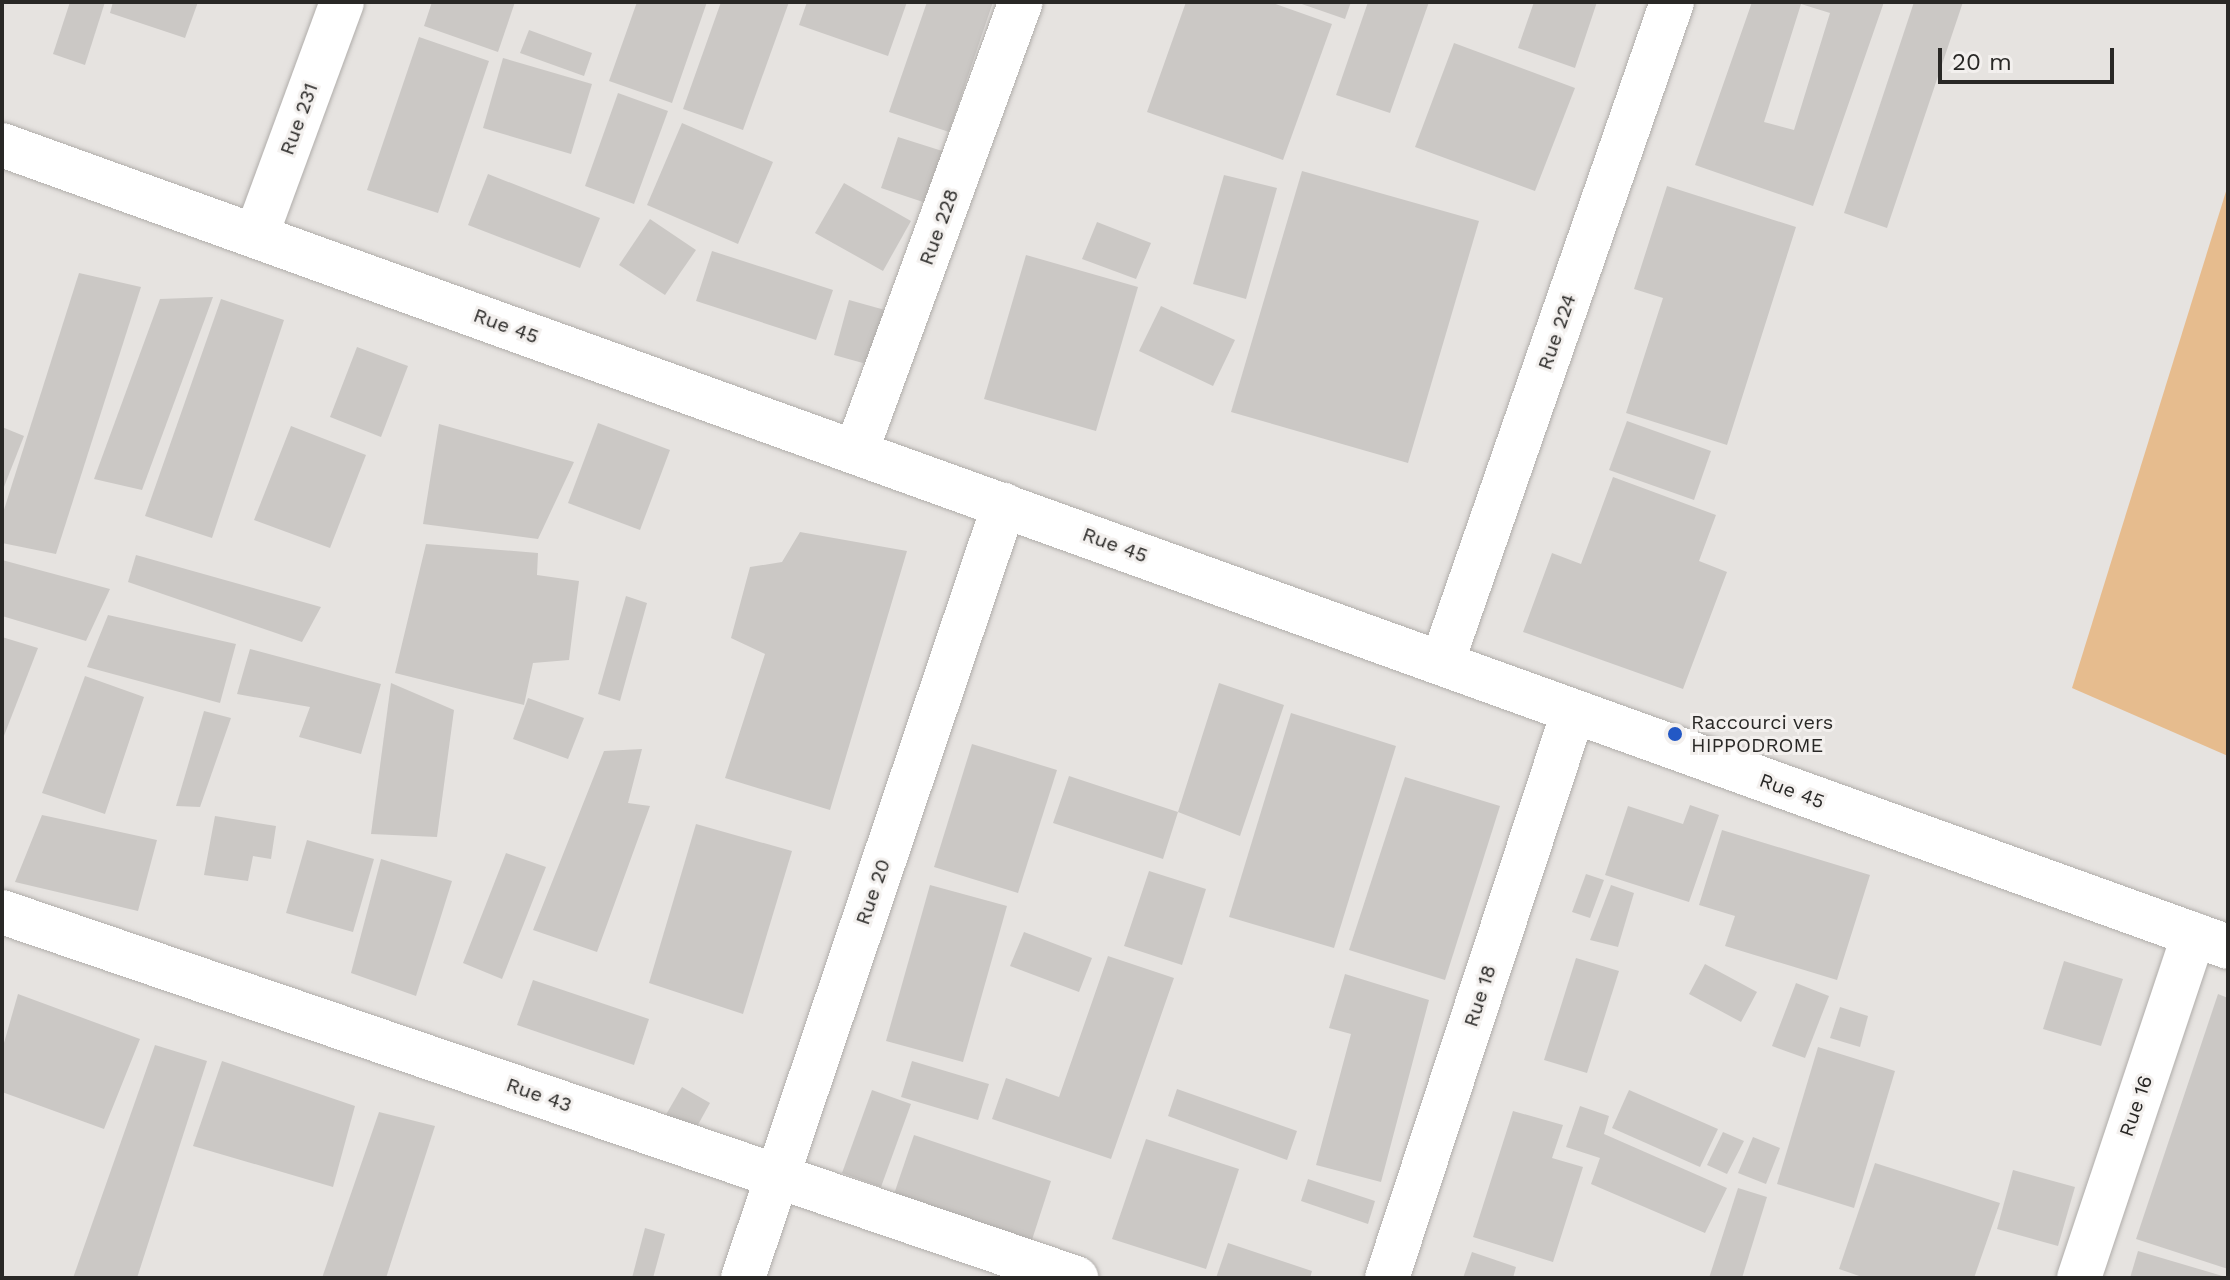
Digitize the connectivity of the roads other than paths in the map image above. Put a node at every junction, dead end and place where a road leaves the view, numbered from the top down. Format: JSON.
{"nodes":[{"id":1,"x":342,"y":2,"type":"edge"},
{"id":2,"x":1021,"y":2,"type":"edge"},
{"id":3,"x":1672,"y":2,"type":"edge"},
{"id":4,"x":2,"y":145,"type":"edge"},
{"id":5,"x":256,"y":236,"type":"junction"},
{"id":6,"x":856,"y":452,"type":"junction"},
{"id":7,"x":1004,"y":505,"type":"junction"},
{"id":8,"x":1442,"y":663,"type":"junction"},
{"id":9,"x":1573,"y":713,"type":"junction"},
{"id":10,"x":2,"y":912,"type":"edge"},
{"id":11,"x":2211,"y":941,"type":"edge"},
{"id":12,"x":777,"y":1176,"type":"junction"},
{"id":13,"x":743,"y":1278,"type":"edge"},
{"id":14,"x":1076,"y":1278,"type":"edge"},
{"id":15,"x":1387,"y":1278,"type":"edge"},
{"id":16,"x":2079,"y":1278,"type":"edge"}],
"edges":[{"from":1,"to":5,"type":"street","name":"Rue 231"},
{"from":2,"to":6,"type":"street","name":"Rue 228"},
{"from":3,"to":8,"type":"street","name":"Rue 224"},
{"from":4,"to":5,"type":"street","name":"Rue 45"},
{"from":5,"to":6,"type":"street","name":"Rue 45"},
{"from":6,"to":7,"type":"street","name":"Rue 45"},
{"from":7,"to":8,"type":"street","name":"Rue 45"},
{"from":7,"to":12,"type":"street","name":"Rue 20"},
{"from":8,"to":9,"type":"street","name":"Rue 45"},
{"from":9,"to":11,"type":"street","name":"Rue 45"},
{"from":9,"to":15,"type":"street","name":"Rue 18"},
{"from":10,"to":12,"type":"street","name":"Rue 43"},
{"from":11,"to":16,"type":"street","name":"Rue 16"},
{"from":12,"to":13,"type":"street","name":"Rue 20"},
{"from":12,"to":14,"type":"street","name":"Rue 43"}]}
